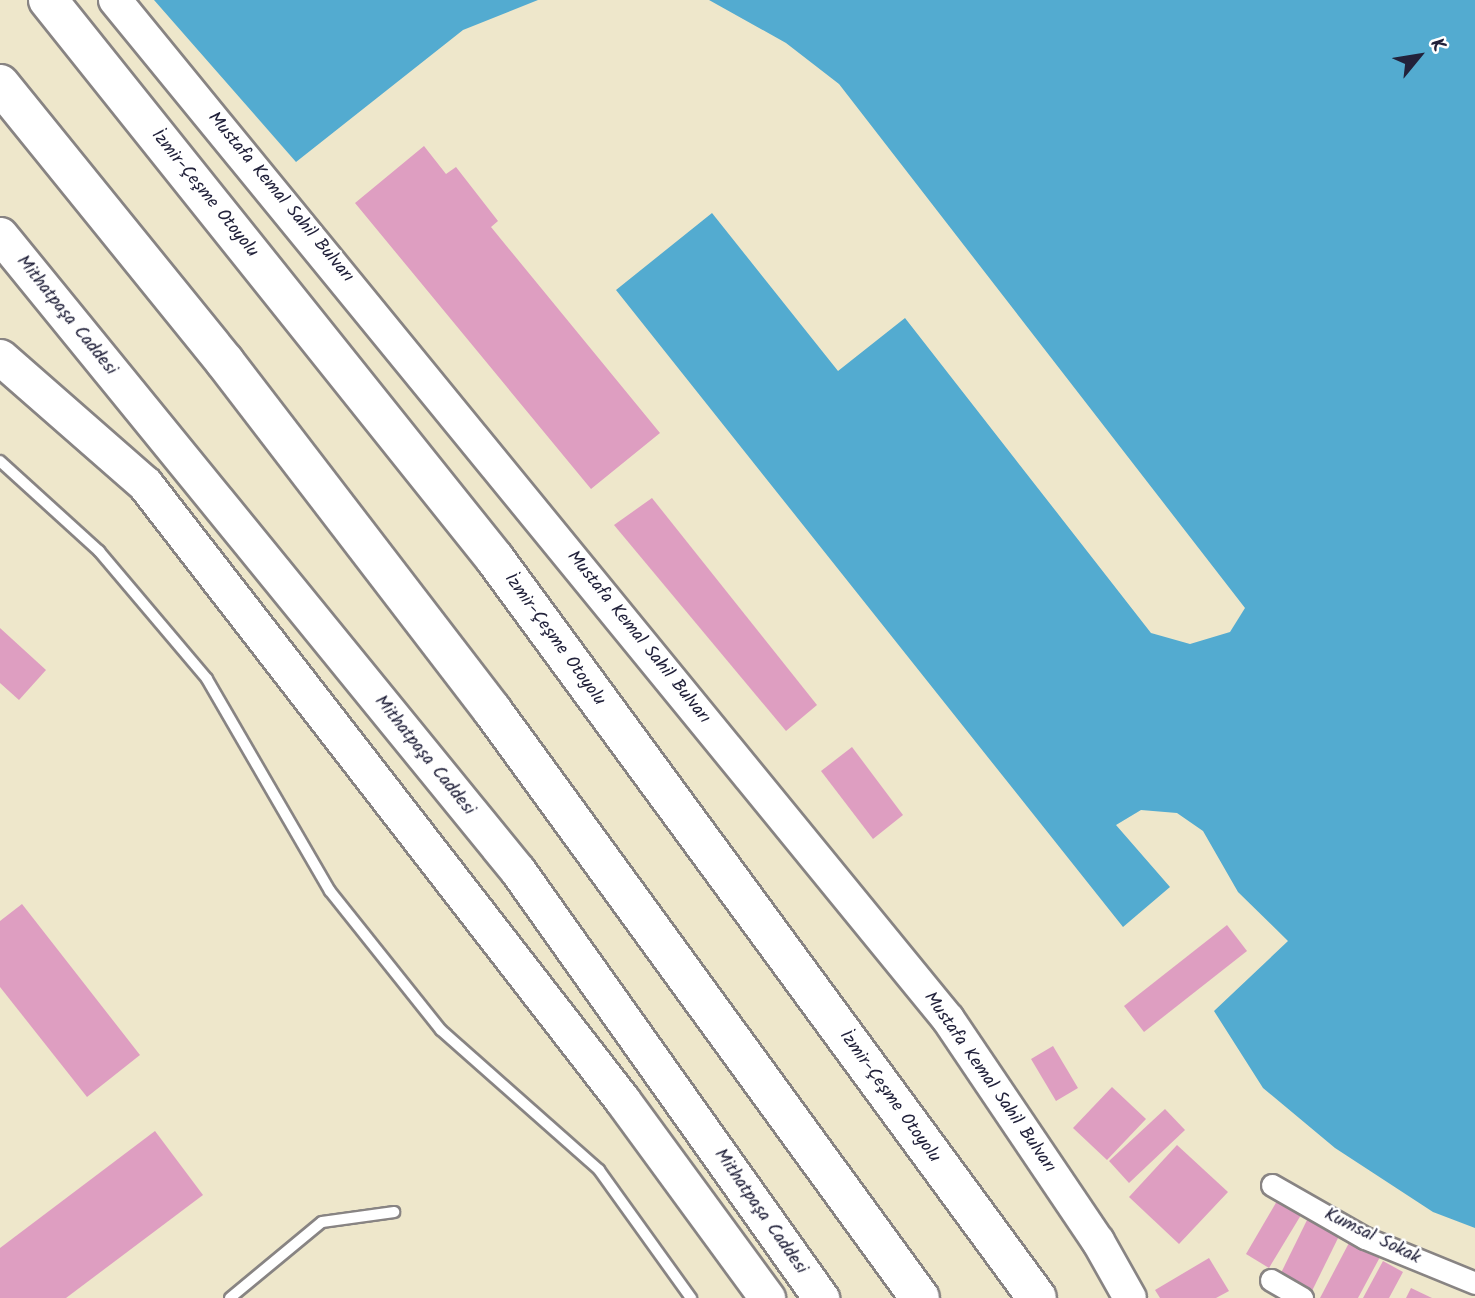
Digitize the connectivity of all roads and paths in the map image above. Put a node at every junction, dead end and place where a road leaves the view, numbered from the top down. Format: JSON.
{"nodes":[{"id":1,"x":48,"y":0,"type":"edge"},
{"id":2,"x":116,"y":0,"type":"edge"},
{"id":3,"x":0,"y":83,"type":"edge"},
{"id":4,"x":0,"y":235,"type":"edge"},
{"id":5,"x":0,"y":357,"type":"edge"},
{"id":6,"x":0,"y":461,"type":"edge"},
{"id":7,"x":1272,"y":1185,"type":"dead end"},
{"id":8,"x":394,"y":1212,"type":"dead end"},
{"id":9,"x":1271,"y":1280,"type":"dead end"},
{"id":10,"x":1475,"y":1283,"type":"edge"},
{"id":11,"x":230,"y":1298,"type":"edge"},
{"id":12,"x":691,"y":1298,"type":"edge"},
{"id":13,"x":767,"y":1298,"type":"edge"},
{"id":14,"x":821,"y":1298,"type":"edge"},
{"id":15,"x":920,"y":1298,"type":"edge"},
{"id":16,"x":1037,"y":1298,"type":"edge"},
{"id":17,"x":1130,"y":1298,"type":"edge"},
{"id":18,"x":1302,"y":1298,"type":"edge"}],
"edges":[{"from":1,"to":16,"type":"highway","name":"İzmir-Çeşme Otoyolu"},
{"from":2,"to":17,"type":"main road","name":"Mustafa Kemal Sahil Bulvarı"},
{"from":3,"to":15,"type":"highway"},
{"from":4,"to":14,"type":"main road","name":"Mithatpaşa Caddesi"},
{"from":5,"to":13,"type":"main road"},
{"from":6,"to":12,"type":"lane"},
{"from":7,"to":10,"type":"street","name":"Kumsal Sokak"},
{"from":8,"to":11,"type":"lane"},
{"from":9,"to":18,"type":"street"}]}
